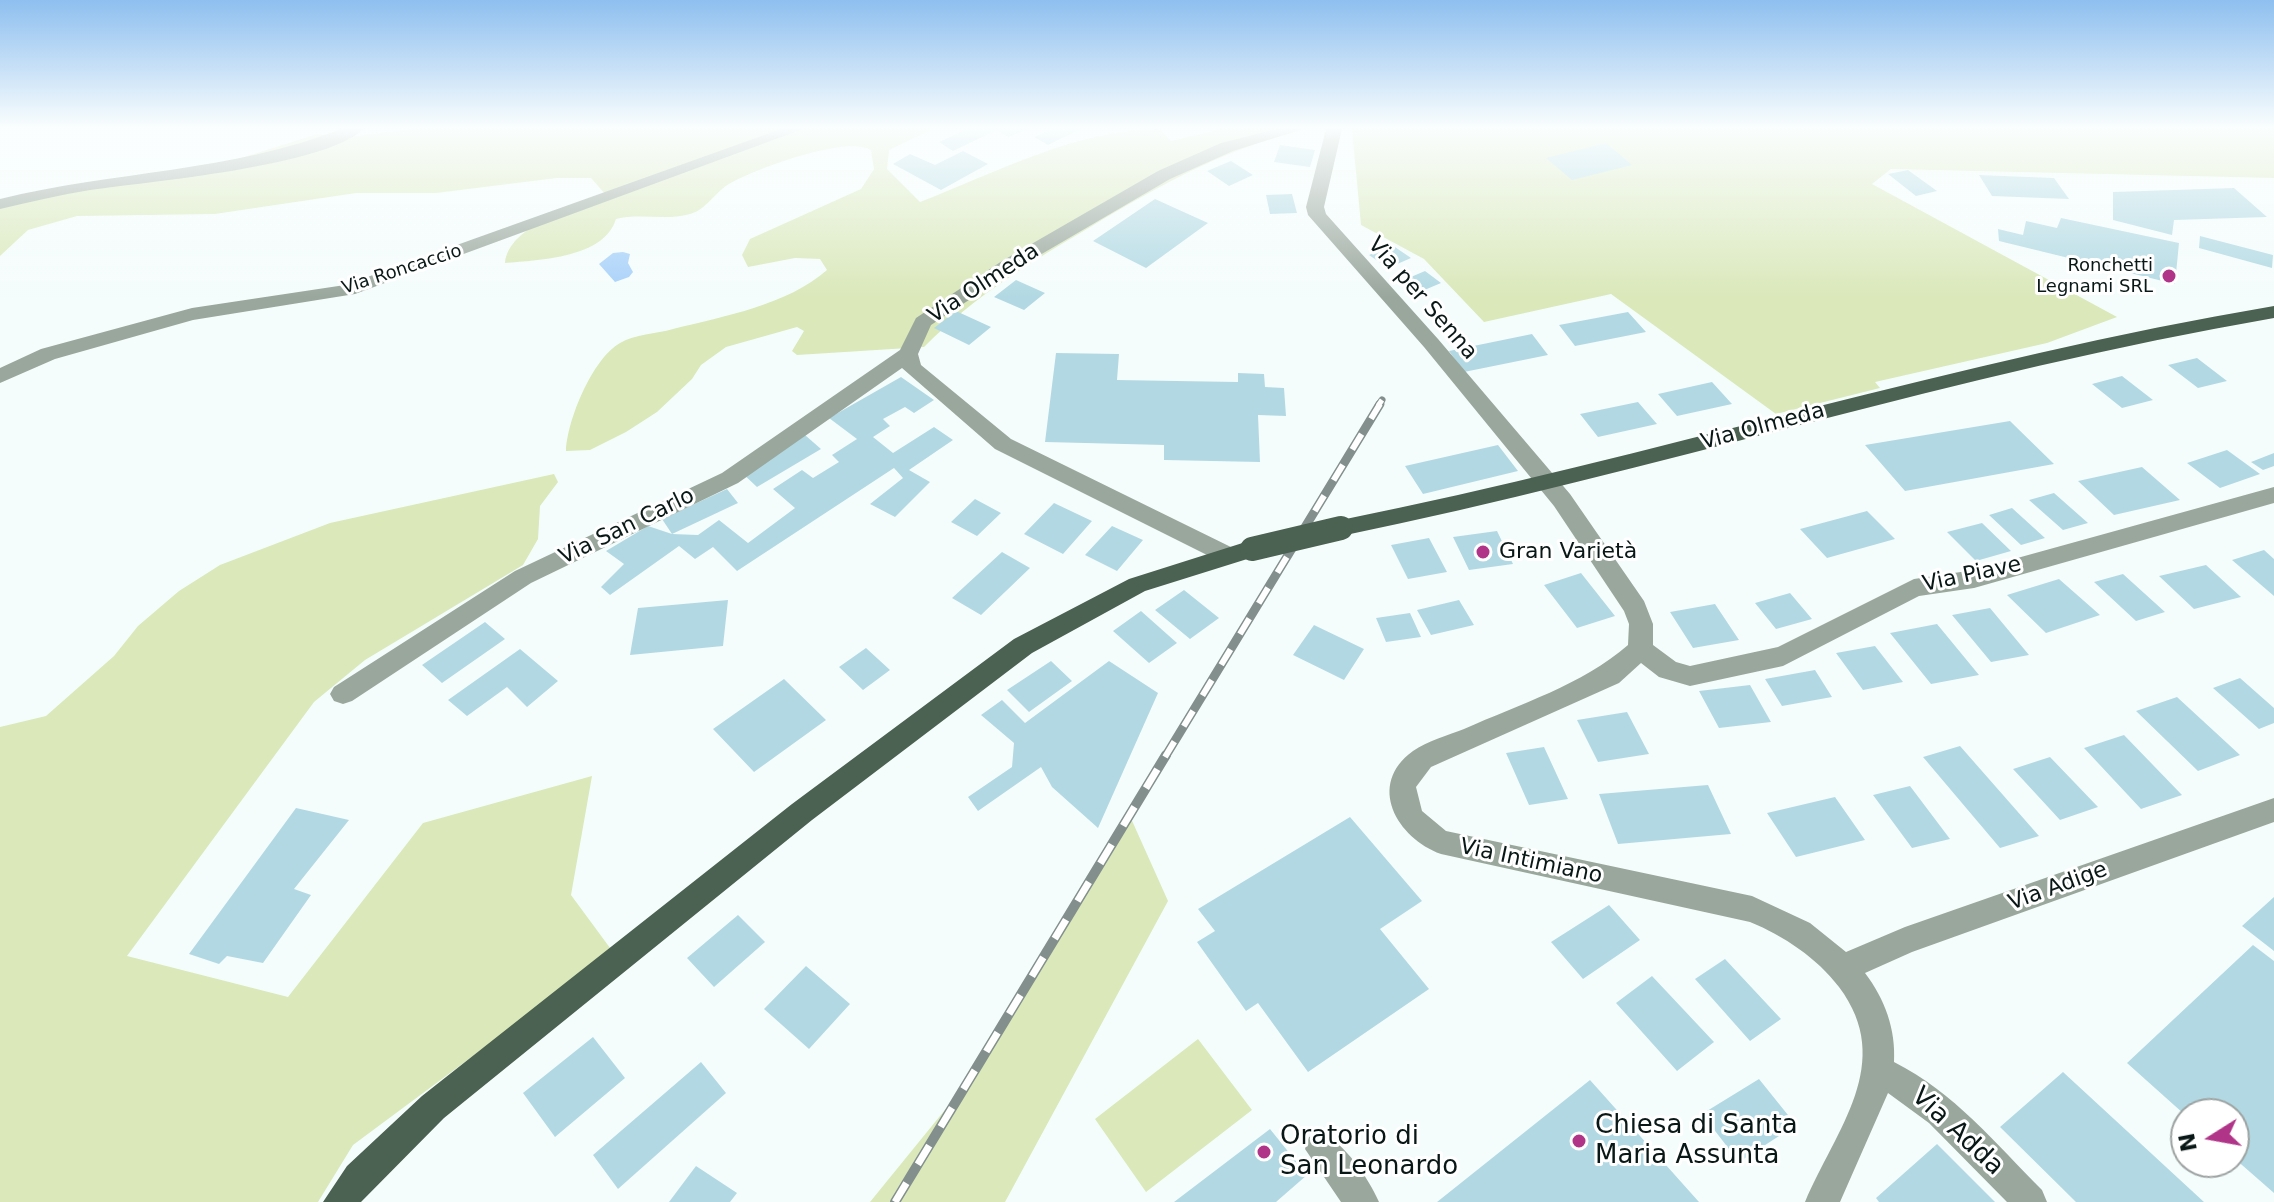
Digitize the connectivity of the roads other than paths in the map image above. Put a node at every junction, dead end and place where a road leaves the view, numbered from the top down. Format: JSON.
{"nodes":[{"id":1,"x":87,"y":185,"type":"edge"},
{"id":2,"x":639,"y":185,"type":"edge"},
{"id":3,"x":1147,"y":185,"type":"edge"},
{"id":4,"x":1320,"y":185,"type":"edge"},
{"id":5,"x":0,"y":204,"type":"edge"},
{"id":6,"x":2274,"y":312,"type":"edge"},
{"id":7,"x":908,"y":354,"type":"junction"},
{"id":8,"x":0,"y":376,"type":"edge"},
{"id":9,"x":1549,"y":484,"type":"junction"},
{"id":10,"x":2274,"y":495,"type":"edge"},
{"id":11,"x":1241,"y":552,"type":"junction"},
{"id":12,"x":1640,"y":649,"type":"junction"},
{"id":13,"x":343,"y":694,"type":"dead end"},
{"id":14,"x":2274,"y":810,"type":"edge"},
{"id":15,"x":1843,"y":968,"type":"junction"},
{"id":16,"x":1878,"y":1071,"type":"junction"},
{"id":17,"x":1321,"y":1149,"type":"dead end"},
{"id":18,"x":340,"y":1202,"type":"edge"},
{"id":19,"x":1362,"y":1202,"type":"edge"},
{"id":20,"x":1822,"y":1202,"type":"edge"},
{"id":21,"x":2030,"y":1202,"type":"edge"}],
"edges":[{"from":1,"to":5,"type":"street"},
{"from":2,"to":8,"type":"street","name":"Via Roncaccio"},
{"from":3,"to":7,"type":"street","name":"Via Olmeda"},
{"from":4,"to":9,"type":"street","name":"Via per Senna"},
{"from":6,"to":9,"type":"main road","name":"Via Olmeda"},
{"from":7,"to":11,"type":"street"},
{"from":7,"to":13,"type":"street","name":"Via San Carlo"},
{"from":9,"to":11,"type":"main road","name":"Via Olmeda","bridge":true},
{"from":9,"to":12,"type":"street"},
{"from":10,"to":12,"type":"street","name":"Via Piave"},
{"from":11,"to":18,"type":"main road","name":"Via Olmeda"},
{"from":12,"to":15,"type":"street","name":"Via Intimiano"},
{"from":14,"to":15,"type":"street","name":"Via Adige"},
{"from":15,"to":16,"type":"street","name":"Via Intimiano"},
{"from":16,"to":20,"type":"street","name":"Via Intimiano"},
{"from":16,"to":21,"type":"street","name":"Via Adda"},
{"from":17,"to":19,"type":"street"}]}
